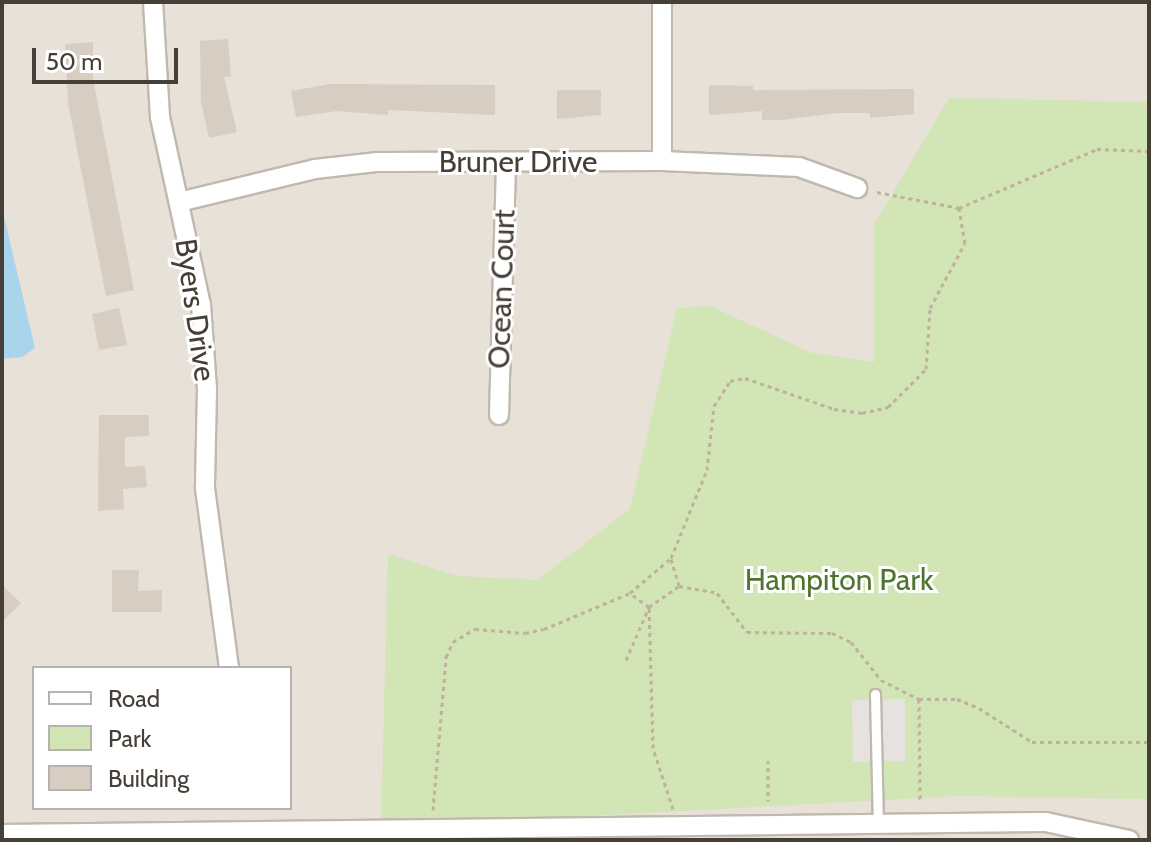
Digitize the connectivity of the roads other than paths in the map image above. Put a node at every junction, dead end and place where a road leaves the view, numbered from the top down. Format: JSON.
{"nodes":[{"id":1,"x":153,"y":2,"type":"edge"},
{"id":2,"x":662,"y":2,"type":"edge"},
{"id":3,"x":662,"y":161,"type":"junction"},
{"id":4,"x":506,"y":162,"type":"junction"},
{"id":5,"x":857,"y":188,"type":"road end"},
{"id":6,"x":179,"y":202,"type":"junction"},
{"id":7,"x":499,"y":415,"type":"dead end"},
{"id":8,"x":229,"y":666,"type":"edge"},
{"id":9,"x":875,"y":694,"type":"dead end"},
{"id":10,"x":224,"y":810,"type":"edge"},
{"id":11,"x":223,"y":828,"type":"junction"},
{"id":12,"x":878,"y":828,"type":"junction"},
{"id":13,"x":419,"y":831,"type":"edge"},
{"id":14,"x":698,"y":833,"type":"edge"},
{"id":15,"x":2,"y":834,"type":"edge"},
{"id":16,"x":89,"y":837,"type":"edge"},
{"id":17,"x":1129,"y":840,"type":"edge"}],
"edges":[{"from":1,"to":6,"type":"street","name":"Byers Drive"},
{"from":2,"to":3,"type":"street"},
{"from":3,"to":4,"type":"street","name":"Bruner Drive"},
{"from":3,"to":5,"type":"street","name":"Bruner Drive"},
{"from":4,"to":6,"type":"street","name":"Bruner Drive"},
{"from":4,"to":7,"type":"street","name":"Ocean Court"},
{"from":6,"to":8,"type":"street","name":"Byers Drive"},
{"from":9,"to":12,"type":"lane"},
{"from":10,"to":11,"type":"street"},
{"from":11,"to":13,"type":"street"},
{"from":11,"to":16,"type":"street"},
{"from":12,"to":14,"type":"street"},
{"from":12,"to":17,"type":"street"},
{"from":13,"to":14,"type":"street"},
{"from":15,"to":16,"type":"street"}]}
